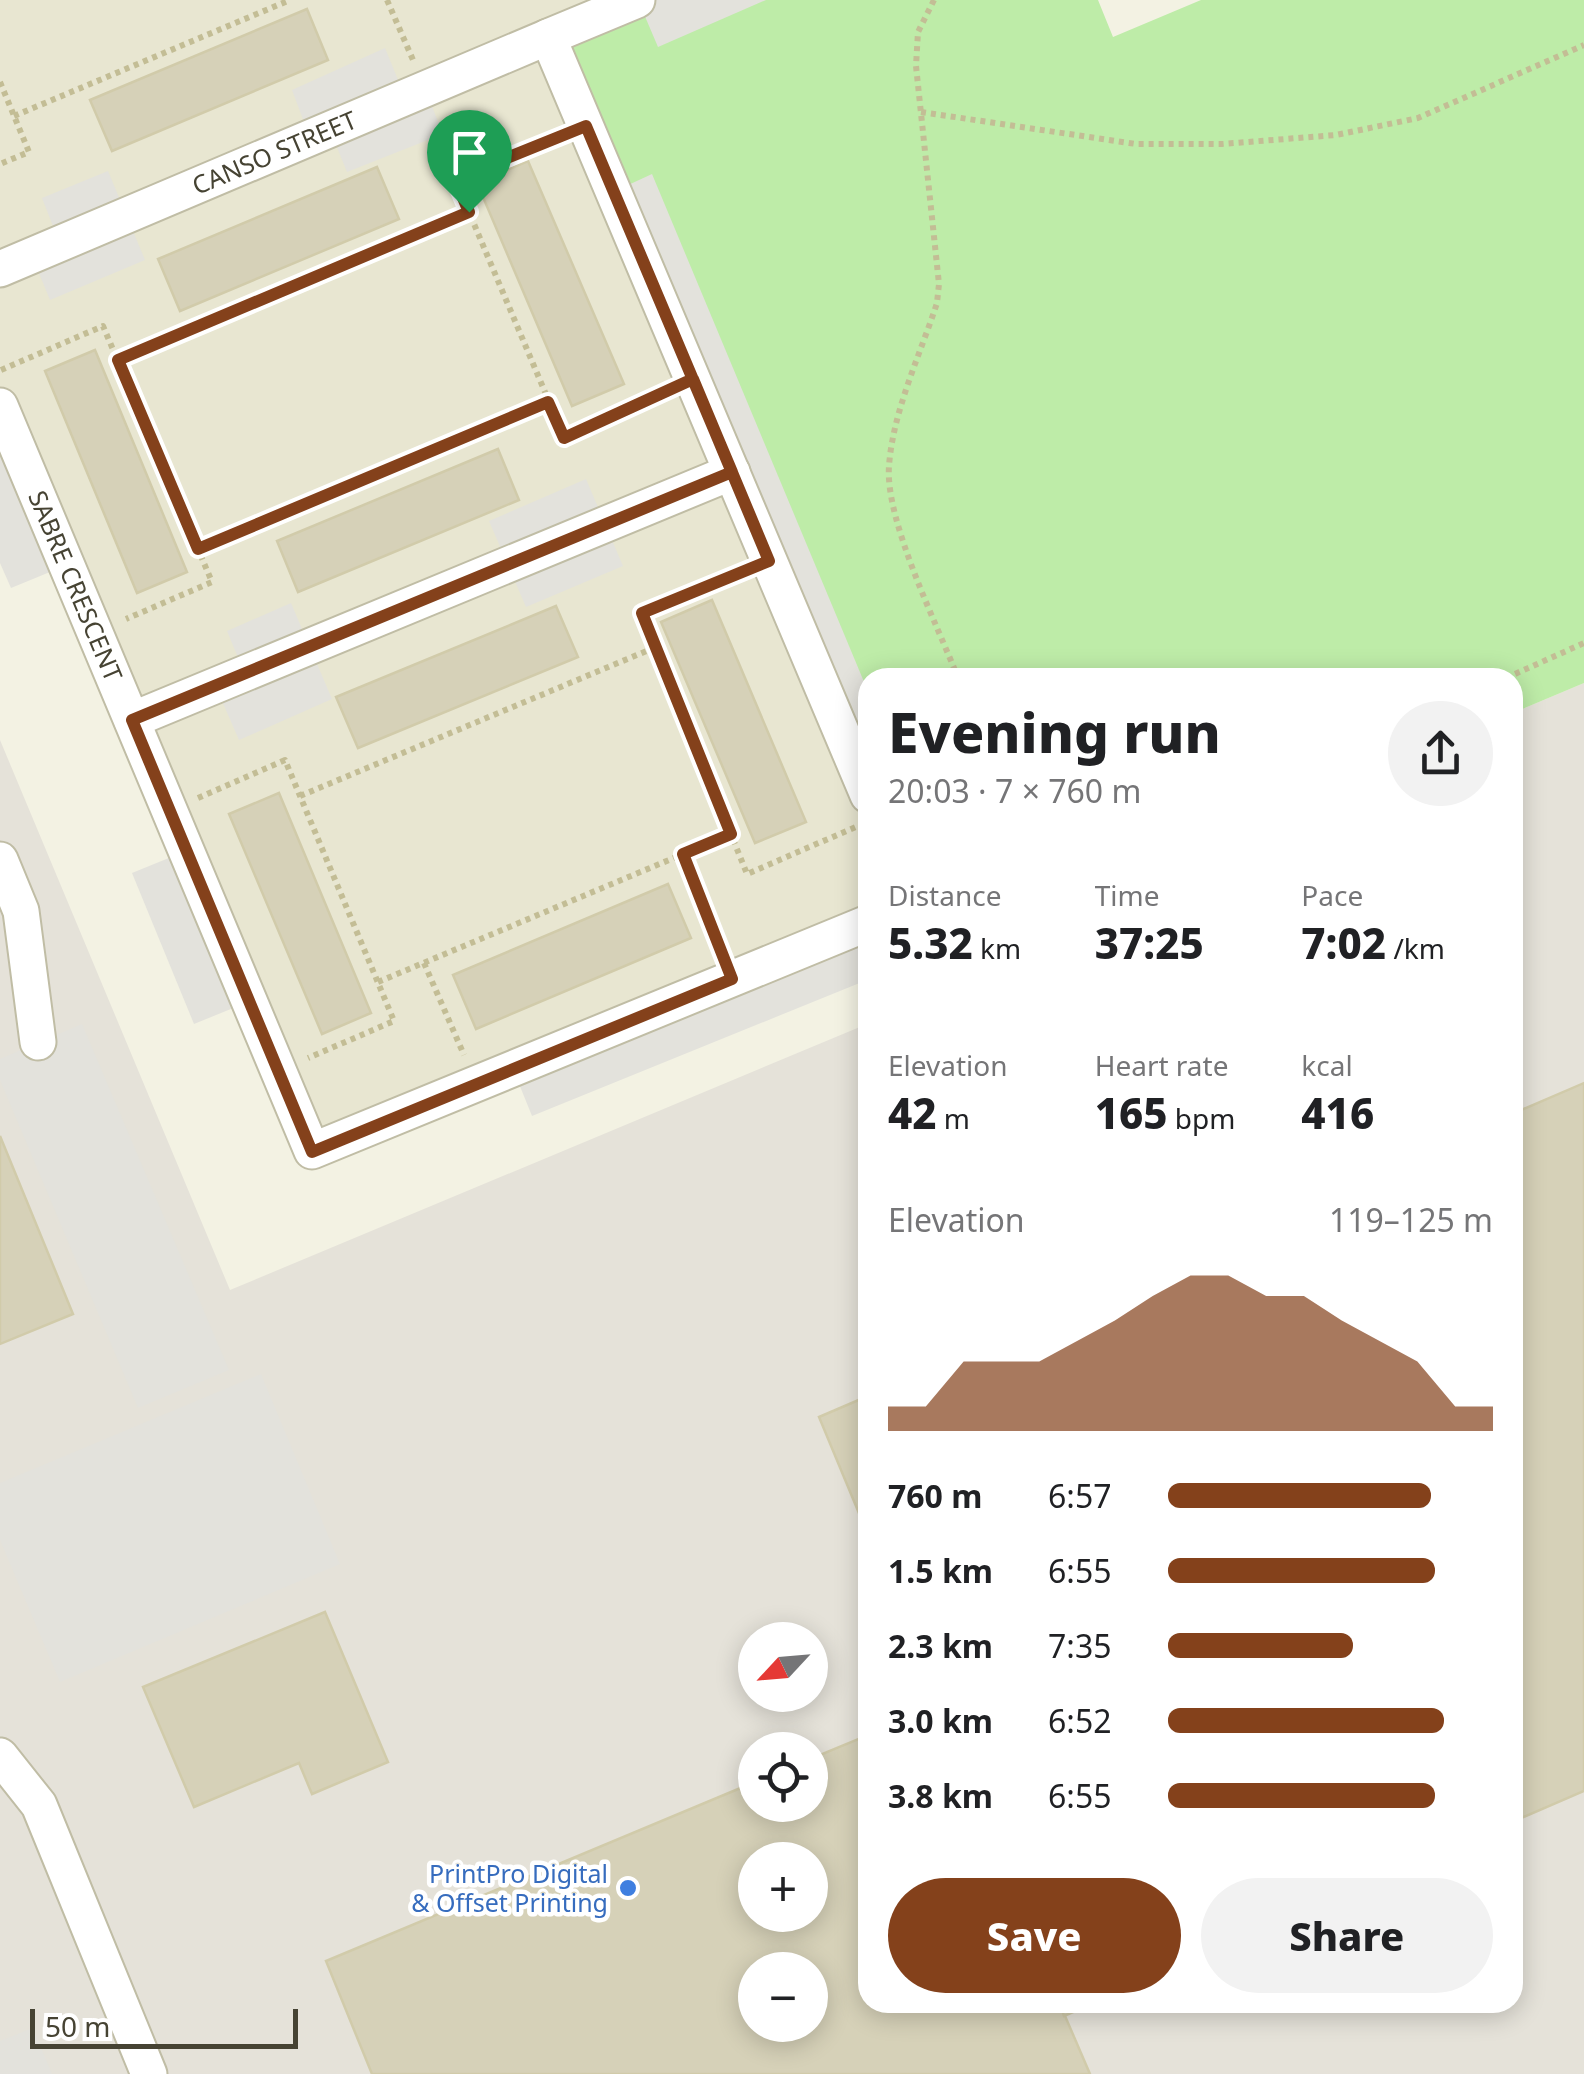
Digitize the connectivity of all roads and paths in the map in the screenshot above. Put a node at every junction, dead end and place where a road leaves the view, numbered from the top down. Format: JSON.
{"nodes":[{"id":1,"x":290,"y":0,"type":"edge"},
{"id":2,"x":387,"y":0,"type":"edge"},
{"id":3,"x":636,"y":0,"type":"edge"},
{"id":4,"x":934,"y":0,"type":"edge"},
{"id":5,"x":548,"y":37,"type":"junction"},
{"id":6,"x":1584,"y":45,"type":"edge"},
{"id":7,"x":0,"y":82,"type":"edge"},
{"id":8,"x":425,"y":89,"type":"junction"},
{"id":9,"x":921,"y":112,"type":"junction"},
{"id":10,"x":14,"y":116,"type":"junction"},
{"id":11,"x":586,"y":126,"type":"junction"},
{"id":12,"x":0,"y":164,"type":"edge"},
{"id":13,"x":469,"y":212,"type":"junction"},
{"id":14,"x":0,"y":269,"type":"edge"},
{"id":15,"x":118,"y":360,"type":"junction"},
{"id":16,"x":0,"y":370,"type":"edge"},
{"id":17,"x":693,"y":379,"type":"junction"},
{"id":18,"x":548,"y":402,"type":"junction"},
{"id":19,"x":0,"y":406,"type":"edge"},
{"id":20,"x":732,"y":472,"type":"junction"},
{"id":21,"x":198,"y":549,"type":"junction"},
{"id":22,"x":769,"y":561,"type":"junction"},
{"id":23,"x":95,"y":632,"type":"junction"},
{"id":24,"x":1584,"y":643,"type":"edge"},
{"id":25,"x":656,"y":647,"type":"junction"},
{"id":26,"x":954,"y":668,"type":"edge"},
{"id":27,"x":1523,"y":670,"type":"edge"},
{"id":28,"x":132,"y":720,"type":"junction"},
{"id":29,"x":858,"y":771,"type":"edge"},
{"id":30,"x":300,"y":796,"type":"junction"},
{"id":31,"x":169,"y":810,"type":"junction"},
{"id":32,"x":858,"y":826,"type":"edge"},
{"id":33,"x":731,"y":834,"type":"junction"},
{"id":34,"x":683,"y":854,"type":"junction"},
{"id":35,"x":0,"y":860,"type":"edge"},
{"id":36,"x":858,"y":927,"type":"edge"},
{"id":37,"x":424,"y":963,"type":"junction"},
{"id":38,"x":732,"y":979,"type":"junction"},
{"id":39,"x":378,"y":982,"type":"junction"},
{"id":40,"x":38,"y":1042,"type":"dead end"},
{"id":41,"x":278,"y":1071,"type":"junction"},
{"id":42,"x":477,"y":1084,"type":"junction"},
{"id":43,"x":0,"y":1756,"type":"edge"},
{"id":44,"x":148,"y":2074,"type":"edge"}],
"edges":[{"from":1,"to":10,"type":"path"},
{"from":2,"to":8,"type":"path"},
{"from":3,"to":5,"type":"street"},
{"from":4,"to":9,"type":"path"},
{"from":5,"to":8,"type":"street","name":"CANSO STREET"},
{"from":5,"to":11,"type":"street"},
{"from":6,"to":9,"type":"path"},
{"from":7,"to":10,"type":"path"},
{"from":8,"to":14,"type":"street","name":"CANSO STREET"},
{"from":9,"to":26,"type":"path"},
{"from":10,"to":12,"type":"path"},
{"from":11,"to":13,"type":"path"},
{"from":11,"to":17,"type":"street"},
{"from":13,"to":15,"type":"path"},
{"from":13,"to":18,"type":"path"},
{"from":15,"to":16,"type":"path"},
{"from":15,"to":21,"type":"path"},
{"from":17,"to":18,"type":"path"},
{"from":17,"to":20,"type":"street"},
{"from":18,"to":21,"type":"path"},
{"from":19,"to":23,"type":"street","name":"SABRE CRESCENT"},
{"from":20,"to":22,"type":"street"},
{"from":20,"to":28,"type":"street"},
{"from":21,"to":23,"type":"path"},
{"from":22,"to":25,"type":"path"},
{"from":22,"to":29,"type":"street"},
{"from":23,"to":28,"type":"street","name":"SABRE CRESCENT"},
{"from":24,"to":27,"type":"path"},
{"from":25,"to":30,"type":"path"},
{"from":25,"to":33,"type":"path"},
{"from":28,"to":31,"type":"street","name":"SABRE CRESCENT"},
{"from":30,"to":31,"type":"path"},
{"from":30,"to":39,"type":"path"},
{"from":31,"to":41,"type":"street","name":"SABRE CRESCENT"},
{"from":32,"to":33,"type":"path"},
{"from":33,"to":34,"type":"path"},
{"from":34,"to":37,"type":"path"},
{"from":34,"to":38,"type":"path"},
{"from":35,"to":40,"type":"street"},
{"from":36,"to":38,"type":"street","name":"SABRE CRESCENT"},
{"from":37,"to":39,"type":"path"},
{"from":37,"to":42,"type":"path"},
{"from":38,"to":42,"type":"street","name":"SABRE CRESCENT"},
{"from":39,"to":41,"type":"path"},
{"from":41,"to":42,"type":"street","name":"SABRE CRESCENT"},
{"from":43,"to":44,"type":"street"}]}
